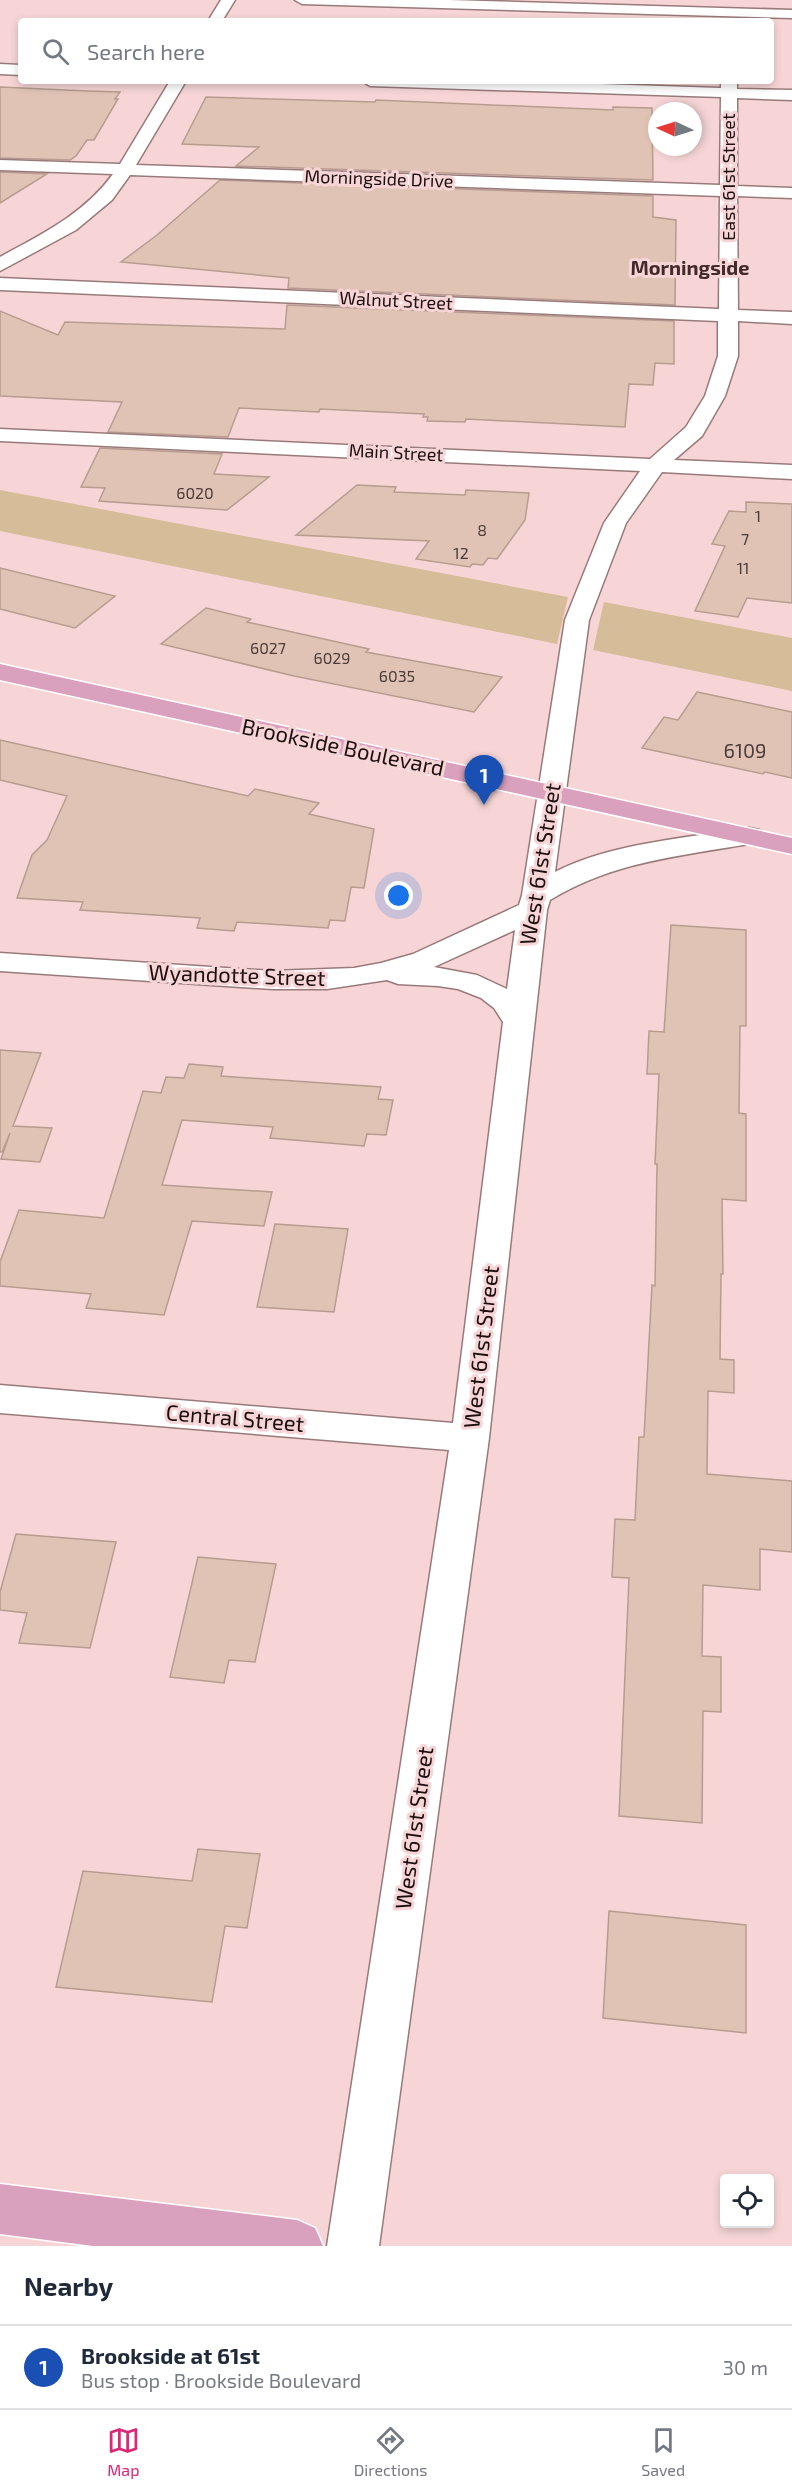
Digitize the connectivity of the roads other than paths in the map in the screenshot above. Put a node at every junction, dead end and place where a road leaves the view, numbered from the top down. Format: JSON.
{"nodes":[{"id":1,"x":228,"y":0,"type":"edge"},
{"id":2,"x":302,"y":0,"type":"edge"},
{"id":3,"x":731,"y":11,"type":"edge"},
{"id":4,"x":792,"y":14,"type":"edge"},
{"id":5,"x":217,"y":18,"type":"edge"},
{"id":6,"x":0,"y":69,"type":"edge"},
{"id":7,"x":18,"y":70,"type":"edge"},
{"id":8,"x":176,"y":84,"type":"edge"},
{"id":9,"x":550,"y":84,"type":"edge"},
{"id":10,"x":729,"y":87,"type":"edge"},
{"id":11,"x":792,"y":95,"type":"edge"},
{"id":12,"x":0,"y":165,"type":"edge"},
{"id":13,"x":125,"y":170,"type":"junction"},
{"id":14,"x":729,"y":191,"type":"junction"},
{"id":15,"x":792,"y":193,"type":"edge"},
{"id":16,"x":0,"y":265,"type":"edge"},
{"id":17,"x":0,"y":284,"type":"edge"},
{"id":18,"x":729,"y":315,"type":"junction"},
{"id":19,"x":792,"y":318,"type":"edge"},
{"id":20,"x":0,"y":435,"type":"edge"},
{"id":21,"x":656,"y":465,"type":"junction"},
{"id":22,"x":792,"y":472,"type":"edge"},
{"id":23,"x":0,"y":672,"type":"edge"},
{"id":24,"x":551,"y":792,"type":"junction"},
{"id":25,"x":749,"y":836,"type":"junction"},
{"id":26,"x":792,"y":846,"type":"edge"},
{"id":27,"x":535,"y":902,"type":"junction"},
{"id":28,"x":0,"y":962,"type":"edge"},
{"id":29,"x":357,"y":976,"type":"junction"},
{"id":30,"x":519,"y":1022,"type":"junction"},
{"id":31,"x":0,"y":1399,"type":"edge"},
{"id":32,"x":470,"y":1438,"type":"junction"},
{"id":33,"x":0,"y":2209,"type":"edge"},
{"id":34,"x":297,"y":2246,"type":"edge"},
{"id":35,"x":354,"y":2246,"type":"edge"}],
"edges":[{"from":1,"to":5,"type":"street"},
{"from":2,"to":3,"type":"street"},
{"from":3,"to":4,"type":"street"},
{"from":6,"to":7,"type":"street"},
{"from":8,"to":13,"type":"street"},
{"from":9,"to":10,"type":"street"},
{"from":10,"to":11,"type":"street"},
{"from":10,"to":14,"type":"street","name":"East 61st Street"},
{"from":12,"to":13,"type":"street","name":"Morningside Drive"},
{"from":13,"to":14,"type":"street","name":"Morningside Drive"},
{"from":13,"to":16,"type":"street"},
{"from":14,"to":15,"type":"street","name":"Morningside Drive"},
{"from":14,"to":18,"type":"street","name":"East 61st Street"},
{"from":17,"to":18,"type":"street","name":"Walnut Street"},
{"from":18,"to":19,"type":"street","name":"Walnut Street"},
{"from":18,"to":21,"type":"street","name":"East 61st Street"},
{"from":20,"to":21,"type":"street","name":"Main Street"},
{"from":21,"to":22,"type":"street","name":"Main Street"},
{"from":21,"to":24,"type":"street","name":"West 61st Street"},
{"from":23,"to":24,"type":"main road","name":"Brookside Boulevard"},
{"from":24,"to":25,"type":"main road","name":"Brookside Boulevard"},
{"from":24,"to":27,"type":"street","name":"West 61st Street"},
{"from":25,"to":26,"type":"main road","name":"Brookside Boulevard"},
{"from":25,"to":27,"type":"street","name":"Wyandotte Street"},
{"from":27,"to":29,"type":"street","name":"Wyandotte Street"},
{"from":27,"to":30,"type":"street","name":"West 61st Street"},
{"from":28,"to":29,"type":"street","name":"Wyandotte Street"},
{"from":29,"to":30,"type":"street"},
{"from":30,"to":32,"type":"street","name":"West 61st Street"},
{"from":31,"to":32,"type":"street","name":"Central Street"},
{"from":32,"to":35,"type":"street","name":"West 61st Street"},
{"from":33,"to":34,"type":"main road"}]}
